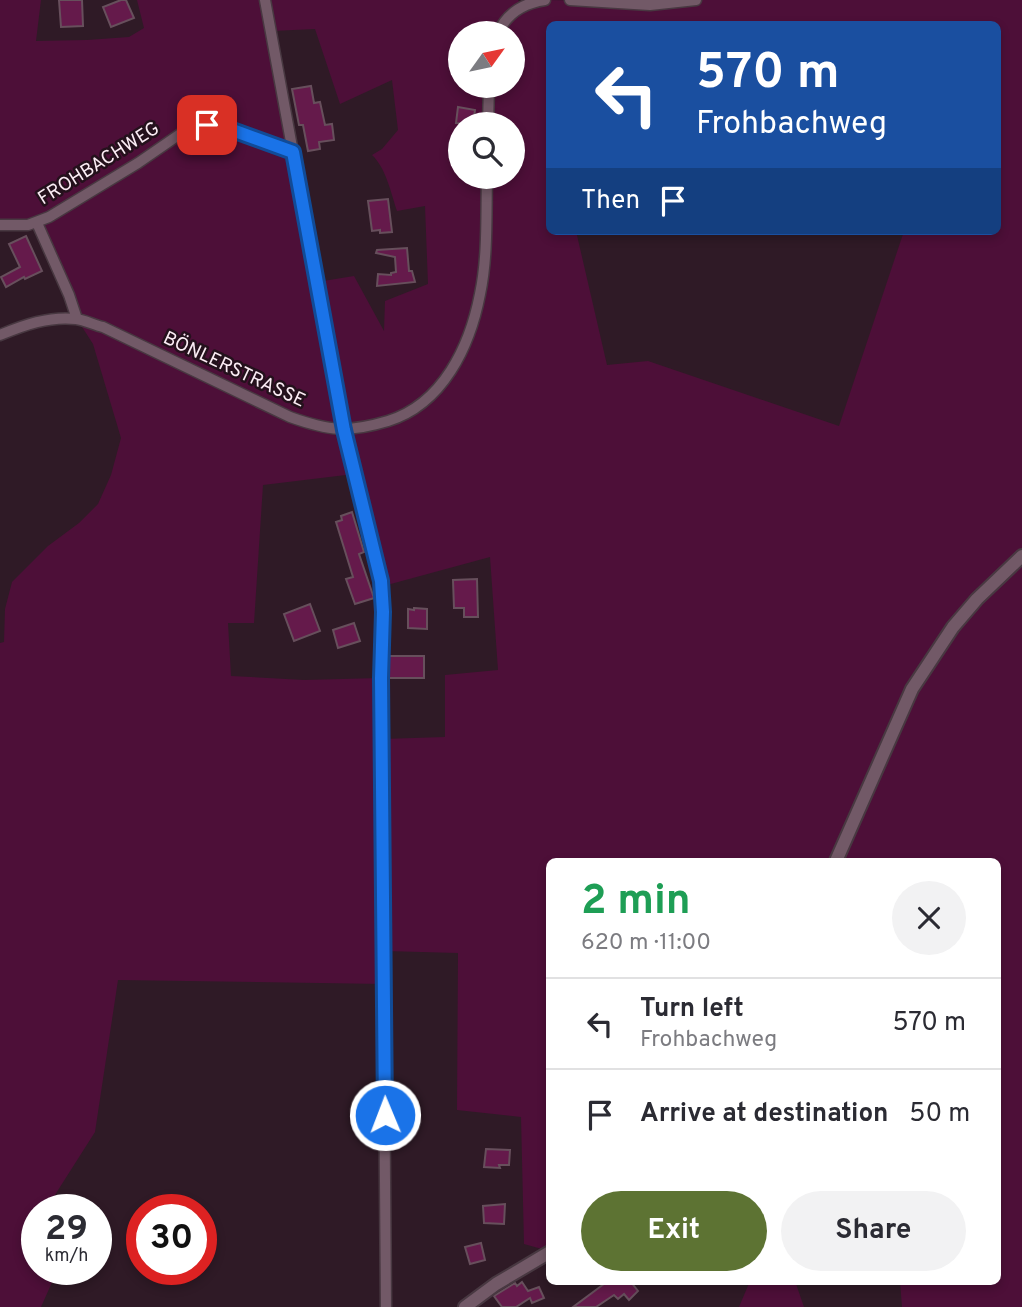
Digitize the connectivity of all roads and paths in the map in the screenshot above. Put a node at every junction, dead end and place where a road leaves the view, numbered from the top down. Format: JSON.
{"nodes":[{"id":1,"x":265,"y":0,"type":"edge"},
{"id":2,"x":545,"y":0,"type":"edge"},
{"id":3,"x":570,"y":0,"type":"edge"},
{"id":4,"x":696,"y":0,"type":"edge"},
{"id":5,"x":531,"y":1,"type":"edge"},
{"id":6,"x":506,"y":21,"type":"edge"},
{"id":7,"x":293,"y":152,"type":"junction"},
{"id":8,"x":487,"y":189,"type":"edge"},
{"id":9,"x":37,"y":223,"type":"junction"},
{"id":10,"x":0,"y":225,"type":"edge"},
{"id":11,"x":77,"y":319,"type":"junction"},
{"id":12,"x":0,"y":335,"type":"edge"},
{"id":13,"x":344,"y":430,"type":"junction"},
{"id":14,"x":1022,"y":556,"type":"edge"},
{"id":15,"x":837,"y":858,"type":"edge"},
{"id":16,"x":546,"y":1254,"type":"edge"},
{"id":17,"x":386,"y":1307,"type":"edge"},
{"id":18,"x":465,"y":1307,"type":"edge"}],
"edges":[{"from":1,"to":7,"type":"street"},
{"from":2,"to":5,"type":"street"},
{"from":3,"to":4,"type":"street"},
{"from":5,"to":6,"type":"street"},
{"from":7,"to":9,"type":"street","name":"FROHBACHWEG"},
{"from":7,"to":13,"type":"street"},
{"from":8,"to":13,"type":"street","name":"BÖNLERSTRASSE"},
{"from":9,"to":10,"type":"street","name":"FROHBACHWEG"},
{"from":9,"to":11,"type":"street"},
{"from":11,"to":12,"type":"street","name":"BÖNLERSTRASSE"},
{"from":11,"to":13,"type":"street","name":"BÖNLERSTRASSE"},
{"from":13,"to":17,"type":"street"},
{"from":14,"to":15,"type":"street"},
{"from":16,"to":18,"type":"street"}]}
